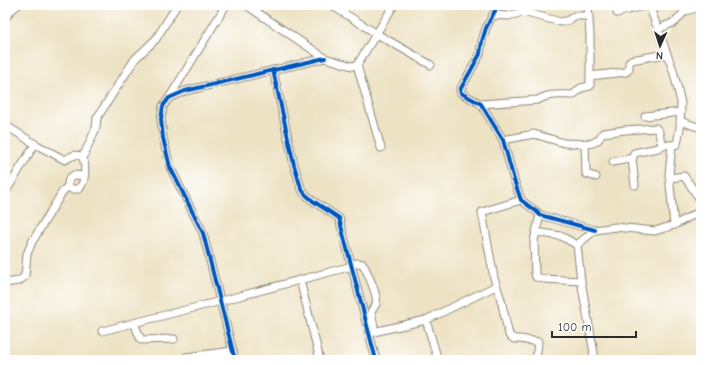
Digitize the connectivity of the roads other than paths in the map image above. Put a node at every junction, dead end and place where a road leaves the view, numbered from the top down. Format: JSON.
{"nodes":[{"id":1,"x":18,"y":5,"type":"edge"},
{"id":2,"x":177,"y":5,"type":"edge"},
{"id":3,"x":226,"y":5,"type":"edge"},
{"id":4,"x":246,"y":5,"type":"edge"},
{"id":5,"x":331,"y":5,"type":"edge"},
{"id":6,"x":394,"y":5,"type":"edge"},
{"id":7,"x":498,"y":5,"type":"edge"},
{"id":8,"x":588,"y":5,"type":"edge"},
{"id":9,"x":644,"y":5,"type":"edge"},
{"id":10,"x":701,"y":7,"type":"edge"},
{"id":11,"x":617,"y":13,"type":"dead end"},
{"id":12,"x":493,"y":14,"type":"junction"},
{"id":13,"x":588,"y":16,"type":"junction"},
{"id":14,"x":5,"y":19,"type":"edge"},
{"id":15,"x":658,"y":29,"type":"junction"},
{"id":16,"x":377,"y":34,"type":"junction"},
{"id":17,"x":666,"y":54,"type":"junction"},
{"id":18,"x":325,"y":58,"type":"junction"},
{"id":19,"x":357,"y":65,"type":"junction"},
{"id":20,"x":431,"y":65,"type":"dead end"},
{"id":21,"x":273,"y":70,"type":"junction"},
{"id":22,"x":590,"y":76,"type":"junction"},
{"id":23,"x":169,"y":98,"type":"junction"},
{"id":24,"x":482,"y":104,"type":"junction"},
{"id":25,"x":680,"y":112,"type":"junction"},
{"id":26,"x":645,"y":116,"type":"dead end"},
{"id":27,"x":680,"y":121,"type":"junction"},
{"id":28,"x":5,"y":125,"type":"edge"},
{"id":29,"x":701,"y":128,"type":"edge"},
{"id":30,"x":503,"y":140,"type":"junction"},
{"id":31,"x":35,"y":144,"type":"junction"},
{"id":32,"x":585,"y":144,"type":"junction"},
{"id":33,"x":664,"y":145,"type":"junction"},
{"id":34,"x":672,"y":145,"type":"junction"},
{"id":35,"x":381,"y":148,"type":"dead end"},
{"id":36,"x":83,"y":157,"type":"junction"},
{"id":37,"x":632,"y":158,"type":"junction"},
{"id":38,"x":613,"y":162,"type":"dead end"},
{"id":39,"x":84,"y":176,"type":"junction"},
{"id":40,"x":596,"y":177,"type":"dead end"},
{"id":41,"x":670,"y":178,"type":"junction"},
{"id":42,"x":635,"y":184,"type":"dead end"},
{"id":43,"x":68,"y":186,"type":"junction"},
{"id":44,"x":5,"y":193,"type":"edge"},
{"id":45,"x":521,"y":200,"type":"junction"},
{"id":46,"x":701,"y":201,"type":"edge"},
{"id":47,"x":701,"y":211,"type":"edge"},
{"id":48,"x":540,"y":215,"type":"junction"},
{"id":49,"x":562,"y":221,"type":"junction"},
{"id":50,"x":674,"y":225,"type":"junction"},
{"id":51,"x":595,"y":230,"type":"junction"},
{"id":52,"x":536,"y":232,"type":"junction"},
{"id":53,"x":559,"y":236,"type":"junction"},
{"id":54,"x":577,"y":245,"type":"junction"},
{"id":55,"x":352,"y":265,"type":"junction"},
{"id":56,"x":300,"y":280,"type":"junction"},
{"id":57,"x":581,"y":281,"type":"junction"},
{"id":58,"x":5,"y":283,"type":"edge"},
{"id":59,"x":496,"y":286,"type":"junction"},
{"id":60,"x":221,"y":301,"type":"junction"},
{"id":61,"x":426,"y":320,"type":"junction"},
{"id":62,"x":134,"y":323,"type":"junction"},
{"id":63,"x":102,"y":331,"type":"dead end"},
{"id":64,"x":372,"y":333,"type":"junction"},
{"id":65,"x":174,"y":339,"type":"dead end"},
{"id":66,"x":233,"y":351,"type":"junction"},
{"id":67,"x":185,"y":360,"type":"edge"},
{"id":68,"x":235,"y":360,"type":"edge"},
{"id":69,"x":320,"y":360,"type":"edge"},
{"id":70,"x":376,"y":360,"type":"edge"},
{"id":71,"x":438,"y":360,"type":"edge"},
{"id":72,"x":536,"y":360,"type":"edge"},
{"id":73,"x":591,"y":360,"type":"edge"}],
"edges":[{"from":1,"to":14,"type":"street"},
{"from":2,"to":36,"type":"street"},
{"from":3,"to":23,"type":"street"},
{"from":4,"to":18,"type":"street"},
{"from":5,"to":16,"type":"street"},
{"from":6,"to":16,"type":"street"},
{"from":7,"to":12,"type":"street"},
{"from":8,"to":13,"type":"street"},
{"from":9,"to":11,"type":"street"},
{"from":9,"to":15,"type":"street"},
{"from":10,"to":15,"type":"street"},
{"from":12,"to":13,"type":"street"},
{"from":12,"to":24,"type":"street"},
{"from":13,"to":22,"type":"street"},
{"from":15,"to":17,"type":"street"},
{"from":16,"to":19,"type":"street"},
{"from":16,"to":20,"type":"street"},
{"from":17,"to":22,"type":"street"},
{"from":17,"to":25,"type":"street"},
{"from":18,"to":19,"type":"street"},
{"from":18,"to":21,"type":"street"},
{"from":19,"to":35,"type":"street"},
{"from":21,"to":23,"type":"street"},
{"from":21,"to":55,"type":"street"},
{"from":22,"to":24,"type":"street"},
{"from":23,"to":60,"type":"street"},
{"from":24,"to":30,"type":"street"},
{"from":25,"to":26,"type":"street"},
{"from":25,"to":27,"type":"street"},
{"from":27,"to":29,"type":"street"},
{"from":27,"to":34,"type":"street"},
{"from":28,"to":31,"type":"street"},
{"from":30,"to":32,"type":"street"},
{"from":30,"to":45,"type":"street"},
{"from":31,"to":36,"type":"street"},
{"from":31,"to":44,"type":"street"},
{"from":32,"to":33,"type":"street"},
{"from":32,"to":40,"type":"street"},
{"from":33,"to":34,"type":"street"},
{"from":33,"to":37,"type":"street"},
{"from":34,"to":41,"type":"street"},
{"from":36,"to":39,"type":"street"},
{"from":37,"to":38,"type":"street"},
{"from":37,"to":42,"type":"street"},
{"from":39,"to":43,"type":"street"},
{"from":39,"to":43,"type":"street"},
{"from":41,"to":46,"type":"street"},
{"from":41,"to":50,"type":"street"},
{"from":43,"to":58,"type":"street"},
{"from":45,"to":48,"type":"street"},
{"from":45,"to":59,"type":"street"},
{"from":47,"to":50,"type":"street"},
{"from":48,"to":49,"type":"street"},
{"from":48,"to":52,"type":"street"},
{"from":49,"to":51,"type":"street"},
{"from":49,"to":53,"type":"street"},
{"from":50,"to":51,"type":"street"},
{"from":51,"to":54,"type":"street"},
{"from":52,"to":53,"type":"street"},
{"from":52,"to":57,"type":"street"},
{"from":53,"to":54,"type":"street"},
{"from":54,"to":57,"type":"street"},
{"from":55,"to":56,"type":"street"},
{"from":55,"to":64,"type":"street"},
{"from":55,"to":64,"type":"street"},
{"from":56,"to":60,"type":"street"},
{"from":56,"to":69,"type":"street"},
{"from":57,"to":73,"type":"street"},
{"from":59,"to":61,"type":"street"},
{"from":59,"to":72,"type":"street"},
{"from":60,"to":62,"type":"street"},
{"from":60,"to":66,"type":"street"},
{"from":61,"to":64,"type":"street"},
{"from":61,"to":71,"type":"street"},
{"from":62,"to":63,"type":"street"},
{"from":62,"to":65,"type":"street"},
{"from":64,"to":70,"type":"street"},
{"from":66,"to":67,"type":"street"},
{"from":66,"to":68,"type":"street"}]}
